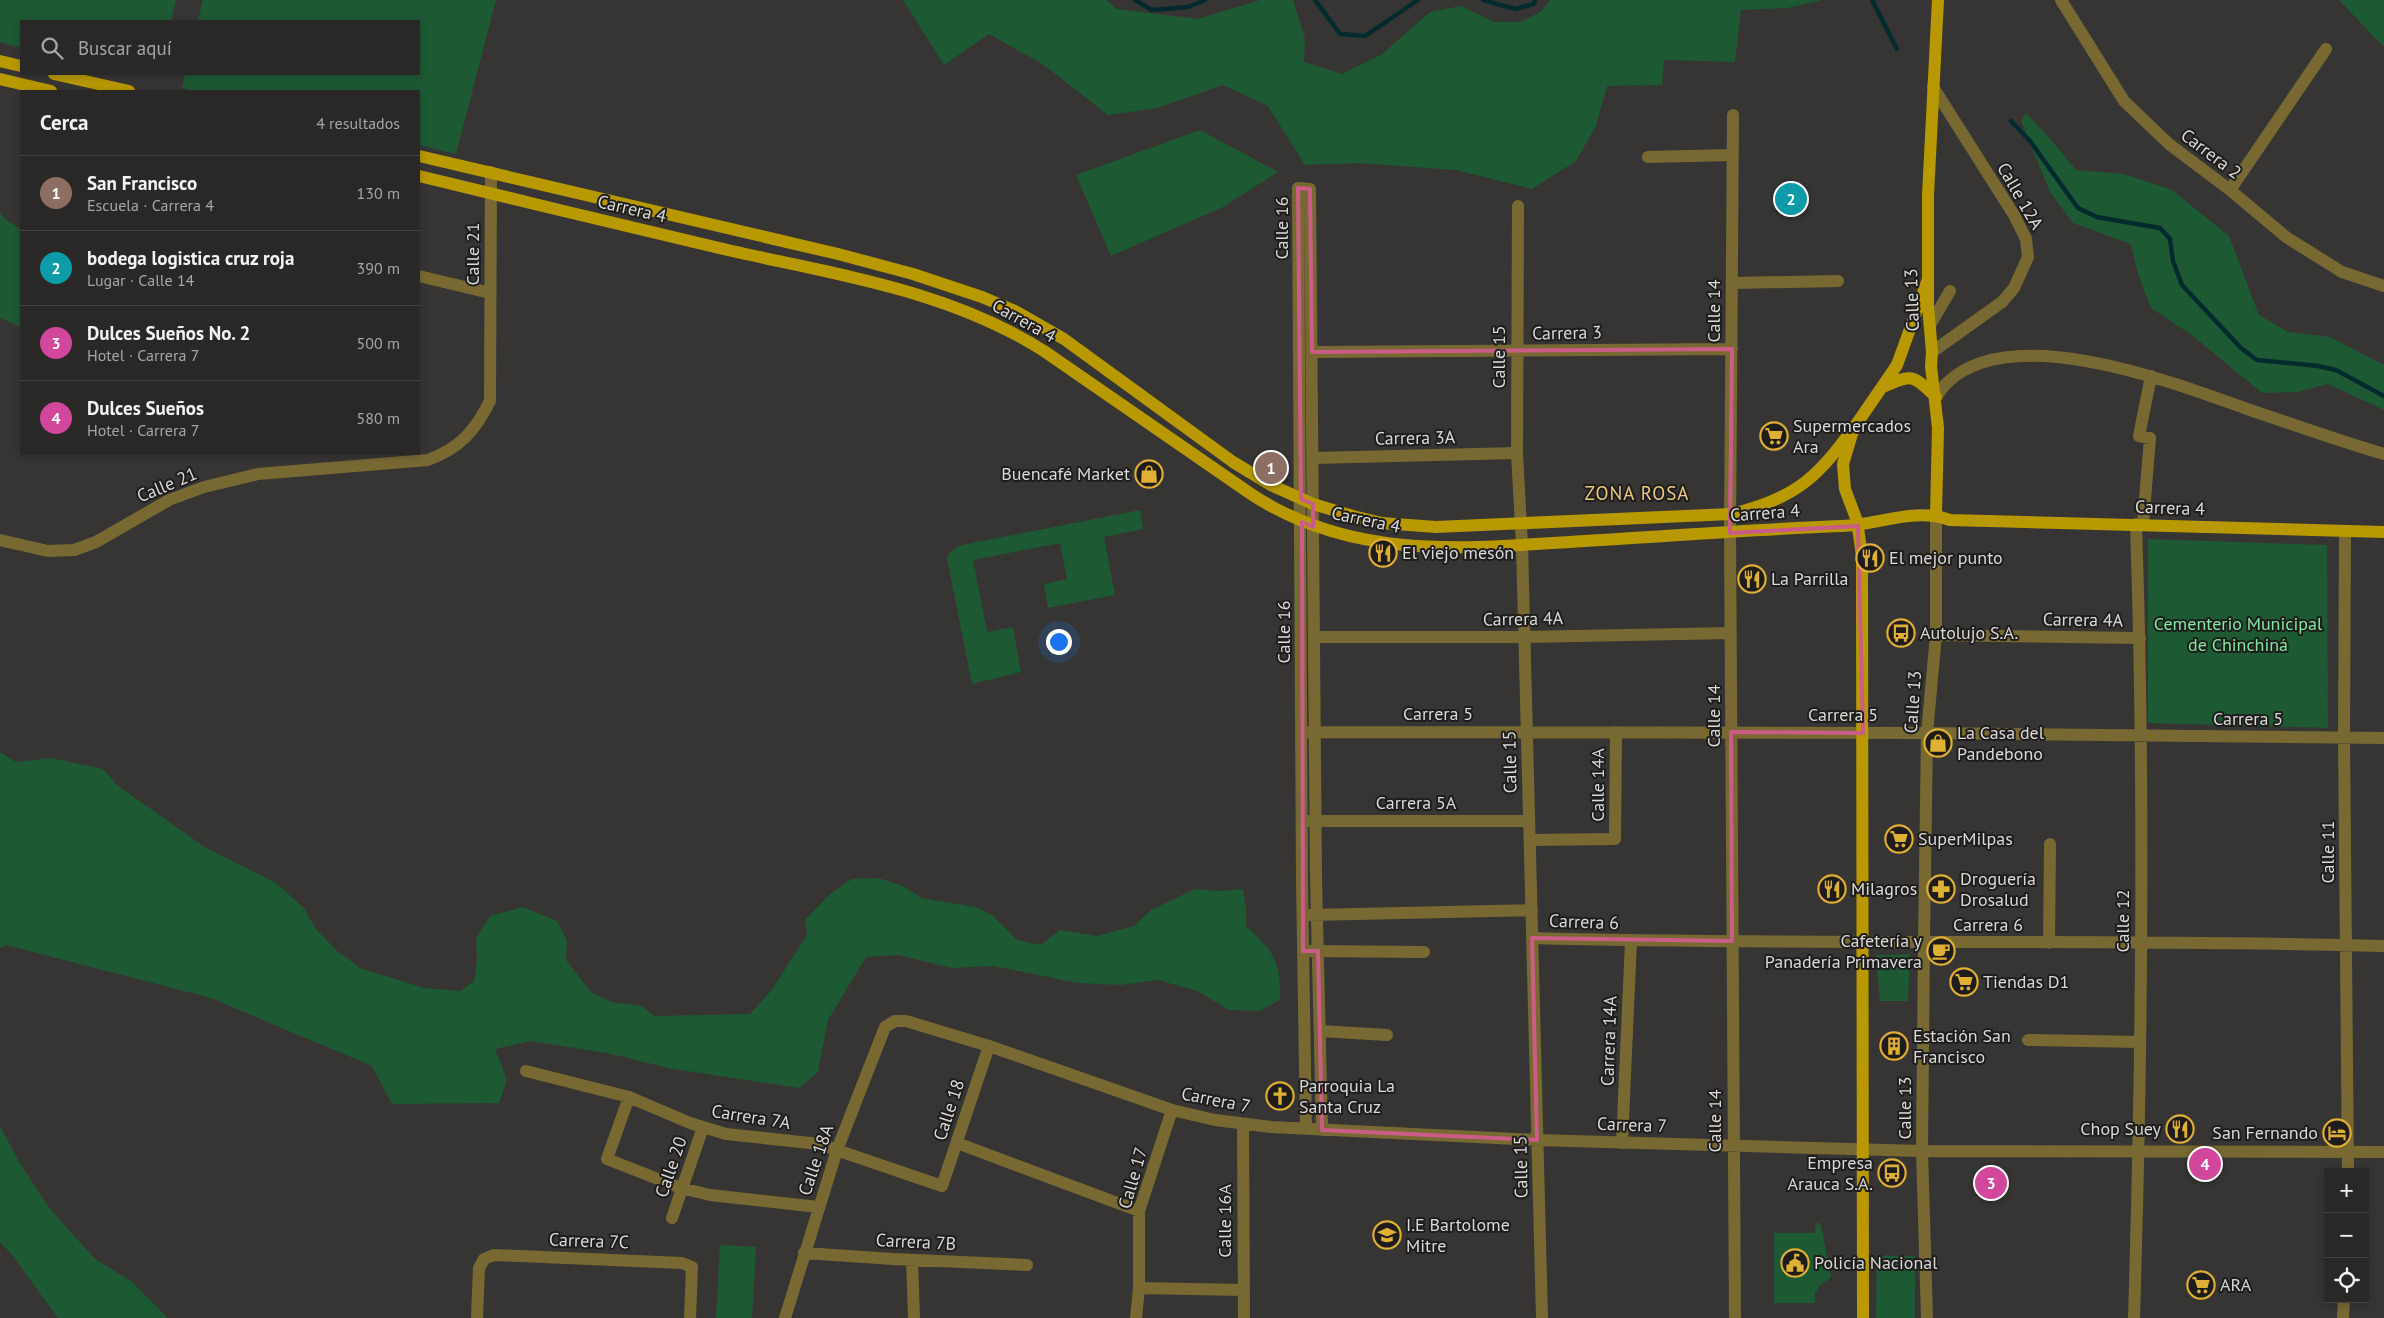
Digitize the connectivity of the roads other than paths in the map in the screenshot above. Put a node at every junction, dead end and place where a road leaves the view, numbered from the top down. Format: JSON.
{"nodes":[{"id":1,"x":1938,"y":0,"type":"edge"},
{"id":2,"x":2061,"y":0,"type":"edge"},
{"id":3,"x":2326,"y":48,"type":"dead end"},
{"id":4,"x":0,"y":61,"type":"edge"},
{"id":5,"x":20,"y":66,"type":"edge"},
{"id":6,"x":58,"y":75,"type":"edge"},
{"id":7,"x":0,"y":79,"type":"edge"},
{"id":8,"x":1934,"y":87,"type":"junction"},
{"id":9,"x":47,"y":90,"type":"edge"},
{"id":10,"x":125,"y":90,"type":"edge"},
{"id":11,"x":1733,"y":115,"type":"dead end"},
{"id":12,"x":1733,"y":155,"type":"junction"},
{"id":13,"x":420,"y":156,"type":"edge"},
{"id":14,"x":1648,"y":157,"type":"dead end"},
{"id":15,"x":491,"y":172,"type":"junction"},
{"id":16,"x":420,"y":176,"type":"edge"},
{"id":17,"x":2230,"y":190,"type":"junction"},
{"id":18,"x":491,"y":193,"type":"junction"},
{"id":19,"x":1518,"y":206,"type":"dead end"},
{"id":20,"x":420,"y":276,"type":"edge"},
{"id":21,"x":1928,"y":279,"type":"junction"},
{"id":22,"x":1838,"y":280,"type":"dead end"},
{"id":23,"x":1732,"y":283,"type":"junction"},
{"id":24,"x":2384,"y":286,"type":"edge"},
{"id":25,"x":1950,"y":291,"type":"dead end"},
{"id":26,"x":490,"y":293,"type":"junction"},
{"id":27,"x":1930,"y":325,"type":"junction"},
{"id":28,"x":1732,"y":349,"type":"junction"},
{"id":29,"x":1516,"y":351,"type":"junction"},
{"id":30,"x":1312,"y":352,"type":"junction"},
{"id":31,"x":1932,"y":352,"type":"junction"},
{"id":32,"x":2151,"y":376,"type":"junction"},
{"id":33,"x":1883,"y":387,"type":"junction"},
{"id":34,"x":1936,"y":397,"type":"junction"},
{"id":35,"x":1860,"y":419,"type":"junction"},
{"id":36,"x":1517,"y":454,"type":"junction"},
{"id":37,"x":2384,"y":454,"type":"edge"},
{"id":38,"x":1225,"y":456,"type":"junction"},
{"id":39,"x":1314,"y":458,"type":"junction"},
{"id":40,"x":364,"y":459,"type":"edge"},
{"id":41,"x":1214,"y":469,"type":"junction"},
{"id":42,"x":1301,"y":499,"type":"junction"},
{"id":43,"x":1314,"y":504,"type":"junction"},
{"id":44,"x":1731,"y":514,"type":"junction"},
{"id":45,"x":1936,"y":515,"type":"junction"},
{"id":46,"x":1522,"y":522,"type":"junction"},
{"id":47,"x":1308,"y":524,"type":"junction"},
{"id":48,"x":2140,"y":524,"type":"junction"},
{"id":49,"x":1858,"y":526,"type":"junction"},
{"id":50,"x":2345,"y":531,"type":"junction"},
{"id":51,"x":2384,"y":532,"type":"edge"},
{"id":52,"x":1730,"y":533,"type":"junction"},
{"id":53,"x":0,"y":540,"type":"edge"},
{"id":54,"x":1522,"y":545,"type":"junction"},
{"id":55,"x":1731,"y":633,"type":"junction"},
{"id":56,"x":1936,"y":635,"type":"junction"},
{"id":57,"x":1315,"y":637,"type":"junction"},
{"id":58,"x":1525,"y":637,"type":"junction"},
{"id":59,"x":2140,"y":638,"type":"junction"},
{"id":60,"x":1302,"y":732,"type":"junction"},
{"id":61,"x":1315,"y":732,"type":"junction"},
{"id":62,"x":1527,"y":732,"type":"junction"},
{"id":63,"x":1616,"y":732,"type":"junction"},
{"id":64,"x":1732,"y":732,"type":"junction"},
{"id":65,"x":1863,"y":733,"type":"junction"},
{"id":66,"x":1927,"y":733,"type":"junction"},
{"id":67,"x":2140,"y":736,"type":"junction"},
{"id":68,"x":2344,"y":737,"type":"junction"},
{"id":69,"x":2384,"y":738,"type":"edge"},
{"id":70,"x":1302,"y":821,"type":"junction"},
{"id":71,"x":1316,"y":821,"type":"junction"},
{"id":72,"x":1529,"y":821,"type":"junction"},
{"id":73,"x":1530,"y":840,"type":"junction"},
{"id":74,"x":2050,"y":844,"type":"dead end"},
{"id":75,"x":1532,"y":910,"type":"junction"},
{"id":76,"x":1316,"y":914,"type":"junction"},
{"id":77,"x":1303,"y":915,"type":"junction"},
{"id":78,"x":1532,"y":938,"type":"junction"},
{"id":79,"x":1630,"y":941,"type":"junction"},
{"id":80,"x":1732,"y":941,"type":"junction"},
{"id":81,"x":1862,"y":943,"type":"junction"},
{"id":82,"x":1924,"y":943,"type":"junction"},
{"id":83,"x":2049,"y":943,"type":"junction"},
{"id":84,"x":2140,"y":943,"type":"junction"},
{"id":85,"x":2346,"y":945,"type":"junction"},
{"id":86,"x":2384,"y":946,"type":"edge"},
{"id":87,"x":1303,"y":951,"type":"junction"},
{"id":88,"x":1318,"y":951,"type":"junction"},
{"id":89,"x":1424,"y":952,"type":"dead end"},
{"id":90,"x":895,"y":1021,"type":"joint"},
{"id":91,"x":1320,"y":1031,"type":"junction"},
{"id":92,"x":1387,"y":1035,"type":"dead end"},
{"id":93,"x":2028,"y":1040,"type":"dead end"},
{"id":94,"x":2140,"y":1042,"type":"junction"},
{"id":95,"x":989,"y":1046,"type":"junction"},
{"id":96,"x":526,"y":1071,"type":"dead end"},
{"id":97,"x":629,"y":1097,"type":"junction"},
{"id":98,"x":1172,"y":1110,"type":"junction"},
{"id":99,"x":1243,"y":1124,"type":"junction"},
{"id":100,"x":703,"y":1127,"type":"junction"},
{"id":101,"x":1306,"y":1129,"type":"junction"},
{"id":102,"x":1322,"y":1130,"type":"junction"},
{"id":103,"x":1537,"y":1140,"type":"junction"},
{"id":104,"x":957,"y":1143,"type":"junction"},
{"id":105,"x":1622,"y":1143,"type":"junction"},
{"id":106,"x":1733,"y":1146,"type":"junction"},
{"id":107,"x":838,"y":1150,"type":"junction"},
{"id":108,"x":1861,"y":1150,"type":"junction"},
{"id":109,"x":1922,"y":1151,"type":"junction"},
{"id":110,"x":2139,"y":1152,"type":"junction"},
{"id":111,"x":2348,"y":1152,"type":"junction"},
{"id":112,"x":2384,"y":1152,"type":"edge"},
{"id":113,"x":2348,"y":1168,"type":"edge"},
{"id":114,"x":942,"y":1186,"type":"joint"},
{"id":115,"x":681,"y":1188,"type":"junction"},
{"id":116,"x":818,"y":1207,"type":"junction"},
{"id":117,"x":1140,"y":1211,"type":"junction"},
{"id":118,"x":672,"y":1218,"type":"dead end"},
{"id":119,"x":804,"y":1253,"type":"junction"},
{"id":120,"x":912,"y":1260,"type":"junction"},
{"id":121,"x":1027,"y":1265,"type":"dead end"},
{"id":122,"x":1139,"y":1288,"type":"junction"},
{"id":123,"x":1243,"y":1290,"type":"junction"},
{"id":124,"x":2344,"y":1303,"type":"edge"},
{"id":125,"x":478,"y":1318,"type":"edge"},
{"id":126,"x":690,"y":1318,"type":"edge"},
{"id":127,"x":785,"y":1318,"type":"edge"},
{"id":128,"x":914,"y":1318,"type":"edge"},
{"id":129,"x":1136,"y":1318,"type":"edge"},
{"id":130,"x":1244,"y":1318,"type":"edge"},
{"id":131,"x":1542,"y":1318,"type":"edge"},
{"id":132,"x":1735,"y":1318,"type":"edge"},
{"id":133,"x":1863,"y":1318,"type":"edge"},
{"id":134,"x":1927,"y":1318,"type":"edge"},
{"id":135,"x":2134,"y":1318,"type":"edge"},
{"id":136,"x":2343,"y":1318,"type":"edge"}],
"edges":[{"from":1,"to":8,"type":"main road","name":"Calle 13"},
{"from":2,"to":17,"type":"street","name":"Carrera 2"},
{"from":3,"to":17,"type":"street"},
{"from":4,"to":5,"type":"main road"},
{"from":6,"to":10,"type":"main road"},
{"from":7,"to":9,"type":"main road"},
{"from":8,"to":21,"type":"main road","name":"Calle 13"},
{"from":8,"to":31,"type":"street","name":"Calle 12A"},
{"from":11,"to":12,"type":"street","name":"Calle 14"},
{"from":12,"to":14,"type":"street"},
{"from":12,"to":23,"type":"street","name":"Calle 14"},
{"from":13,"to":15,"type":"main road","name":"Carrera 4"},
{"from":15,"to":18,"type":"street","name":"Calle 21"},
{"from":15,"to":38,"type":"main road","name":"Carrera 4"},
{"from":16,"to":18,"type":"main road","name":"Carrera 4"},
{"from":17,"to":24,"type":"street","name":"Carrera 2"},
{"from":18,"to":26,"type":"street","name":"Calle 21"},
{"from":18,"to":41,"type":"main road","name":"Carrera 4"},
{"from":19,"to":29,"type":"street","name":"Calle 15"},
{"from":20,"to":26,"type":"street"},
{"from":21,"to":27,"type":"main road","name":"Calle 13"},
{"from":21,"to":33,"type":"main road"},
{"from":22,"to":23,"type":"street"},
{"from":23,"to":28,"type":"street","name":"Calle 14"},
{"from":25,"to":27,"type":"street"},
{"from":26,"to":40,"type":"street","name":"Calle 21"},
{"from":27,"to":31,"type":"main road","name":"Calle 13"},
{"from":28,"to":29,"type":"street","name":"Carrera 3"},
{"from":28,"to":44,"type":"street","name":"Calle 14"},
{"from":29,"to":30,"type":"street","name":"Carrera 3"},
{"from":29,"to":36,"type":"street","name":"Calle 15"},
{"from":30,"to":39,"type":"street","name":"Calle 16"},
{"from":30,"to":42,"type":"street","name":"Calle 16"},
{"from":31,"to":34,"type":"main road","name":"Calle 13"},
{"from":32,"to":34,"type":"street"},
{"from":32,"to":37,"type":"street"},
{"from":32,"to":48,"type":"street","name":"Calle 12"},
{"from":33,"to":34,"type":"main road"},
{"from":33,"to":35,"type":"main road"},
{"from":34,"to":45,"type":"main road","name":"Calle 13"},
{"from":35,"to":44,"type":"main road","name":"Carrera 4"},
{"from":35,"to":49,"type":"main road"},
{"from":36,"to":39,"type":"street","name":"Carrera 3A"},
{"from":36,"to":46,"type":"street","name":"Calle 15"},
{"from":38,"to":41,"type":"main road"},
{"from":38,"to":42,"type":"main road","name":"Carrera 4"},
{"from":39,"to":43,"type":"street","name":"Calle 16"},
{"from":40,"to":53,"type":"street","name":"Calle 21"},
{"from":41,"to":47,"type":"main road","name":"Carrera 4"},
{"from":42,"to":43,"type":"main road","name":"Carrera 4"},
{"from":42,"to":47,"type":"street","name":"Calle 16"},
{"from":43,"to":46,"type":"main road","name":"Carrera 4"},
{"from":43,"to":47,"type":"street","name":"Calle 16"},
{"from":44,"to":46,"type":"main road","name":"Carrera 4"},
{"from":44,"to":52,"type":"street","name":"Calle 14"},
{"from":45,"to":48,"type":"main road","name":"Carrera 4"},
{"from":45,"to":49,"type":"main road","name":"Carrera 4"},
{"from":45,"to":56,"type":"street","name":"Calle 13"},
{"from":46,"to":54,"type":"street","name":"Calle 15"},
{"from":47,"to":54,"type":"main road","name":"Carrera 4"},
{"from":47,"to":57,"type":"street","name":"Calle 16"},
{"from":47,"to":60,"type":"street","name":"Calle 16"},
{"from":48,"to":50,"type":"main road","name":"Carrera 4"},
{"from":48,"to":59,"type":"street","name":"Calle 12"},
{"from":49,"to":52,"type":"main road","name":"Carrera 4"},
{"from":49,"to":65,"type":"main road"},
{"from":50,"to":51,"type":"main road","name":"Carrera 4"},
{"from":50,"to":68,"type":"street","name":"Calle 11"},
{"from":52,"to":54,"type":"main road","name":"Carrera 4"},
{"from":52,"to":55,"type":"street","name":"Calle 14"},
{"from":54,"to":58,"type":"street","name":"Calle 15"},
{"from":55,"to":58,"type":"street","name":"Carrera 4A"},
{"from":55,"to":64,"type":"street","name":"Calle 14"},
{"from":56,"to":59,"type":"street","name":"Carrera 4A"},
{"from":56,"to":66,"type":"street","name":"Calle 13"},
{"from":57,"to":58,"type":"street","name":"Carrera 4A"},
{"from":57,"to":61,"type":"street","name":"Calle 16"},
{"from":58,"to":62,"type":"street","name":"Calle 15"},
{"from":59,"to":67,"type":"street","name":"Calle 12"},
{"from":60,"to":61,"type":"street","name":"Carrera 5"},
{"from":60,"to":70,"type":"street","name":"Calle 16"},
{"from":61,"to":62,"type":"street","name":"Carrera 5"},
{"from":61,"to":71,"type":"street","name":"Calle 16"},
{"from":62,"to":63,"type":"street","name":"Carrera 5"},
{"from":62,"to":72,"type":"street","name":"Calle 15"},
{"from":63,"to":64,"type":"street","name":"Carrera 5"},
{"from":63,"to":73,"type":"street","name":"Calle 14A"},
{"from":64,"to":65,"type":"street","name":"Carrera 5"},
{"from":64,"to":80,"type":"street","name":"Calle 14"},
{"from":65,"to":66,"type":"street","name":"Carrera 5"},
{"from":65,"to":81,"type":"main road"},
{"from":66,"to":67,"type":"street","name":"Carrera 5"},
{"from":66,"to":82,"type":"street","name":"Calle 13"},
{"from":67,"to":68,"type":"street","name":"Carrera 5"},
{"from":67,"to":84,"type":"street","name":"Calle 12"},
{"from":68,"to":69,"type":"street","name":"Carrera 5"},
{"from":68,"to":85,"type":"street","name":"Calle 11"},
{"from":70,"to":71,"type":"street","name":"Carrera 5A"},
{"from":70,"to":77,"type":"street","name":"Calle 16"},
{"from":71,"to":72,"type":"street","name":"Carrera 5A"},
{"from":71,"to":76,"type":"street","name":"Calle 16"},
{"from":72,"to":73,"type":"street","name":"Calle 15"},
{"from":73,"to":75,"type":"street","name":"Calle 15"},
{"from":74,"to":83,"type":"street"},
{"from":75,"to":76,"type":"street","name":"Carrera 6"},
{"from":75,"to":78,"type":"street","name":"Calle 15"},
{"from":76,"to":77,"type":"street","name":"Carrera 6"},
{"from":76,"to":88,"type":"street","name":"Calle 16"},
{"from":77,"to":87,"type":"street","name":"Calle 16"},
{"from":78,"to":79,"type":"street","name":"Carrera 6"},
{"from":78,"to":103,"type":"street","name":"Calle 15"},
{"from":79,"to":80,"type":"street","name":"Carrera 6"},
{"from":79,"to":105,"type":"street","name":"Carrera 14A"},
{"from":80,"to":81,"type":"street","name":"Carrera 6"},
{"from":80,"to":106,"type":"street","name":"Calle 14"},
{"from":81,"to":82,"type":"street","name":"Carrera 6"},
{"from":81,"to":108,"type":"main road"},
{"from":82,"to":83,"type":"street","name":"Carrera 6"},
{"from":82,"to":109,"type":"street","name":"Calle 13"},
{"from":83,"to":84,"type":"street","name":"Carrera 6"},
{"from":84,"to":85,"type":"street","name":"Carrera 6"},
{"from":84,"to":94,"type":"street","name":"Calle 12"},
{"from":85,"to":86,"type":"street","name":"Carrera 6"},
{"from":85,"to":111,"type":"street","name":"Calle 11"},
{"from":87,"to":88,"type":"street"},
{"from":87,"to":101,"type":"street","name":"Calle 16"},
{"from":88,"to":89,"type":"street"},
{"from":88,"to":91,"type":"street","name":"Calle 16"},
{"from":90,"to":95,"type":"street","name":"Carrera 7"},
{"from":90,"to":107,"type":"street","name":"Calle 18A"},
{"from":91,"to":92,"type":"street"},
{"from":91,"to":102,"type":"street","name":"Calle 16"},
{"from":93,"to":94,"type":"street"},
{"from":94,"to":110,"type":"street","name":"Calle 12"},
{"from":95,"to":98,"type":"street","name":"Carrera 7"},
{"from":95,"to":104,"type":"street","name":"Calle 18"},
{"from":96,"to":97,"type":"street","name":"Carrera 7A"},
{"from":97,"to":100,"type":"street","name":"Carrera 7A"},
{"from":97,"to":115,"type":"street"},
{"from":98,"to":99,"type":"street","name":"Carrera 7"},
{"from":98,"to":117,"type":"street","name":"Calle 17"},
{"from":99,"to":101,"type":"street","name":"Carrera 7"},
{"from":99,"to":123,"type":"street","name":"Calle 16A"},
{"from":100,"to":107,"type":"street","name":"Carrera 7A"},
{"from":100,"to":115,"type":"street","name":"Calle 20"},
{"from":101,"to":102,"type":"street","name":"Carrera 7"},
{"from":102,"to":103,"type":"street","name":"Carrera 7"},
{"from":103,"to":105,"type":"street","name":"Carrera 7"},
{"from":103,"to":131,"type":"street","name":"Calle 15"},
{"from":104,"to":114,"type":"street","name":"Calle 18"},
{"from":104,"to":117,"type":"street"},
{"from":105,"to":106,"type":"street","name":"Carrera 7"},
{"from":106,"to":108,"type":"street","name":"Carrera 7"},
{"from":106,"to":132,"type":"street","name":"Calle 14"},
{"from":107,"to":114,"type":"street","name":"Carrera 7A"},
{"from":107,"to":116,"type":"street","name":"Calle 18A"},
{"from":108,"to":109,"type":"street","name":"Carrera 7"},
{"from":108,"to":133,"type":"main road"},
{"from":109,"to":110,"type":"street","name":"Carrera 7"},
{"from":109,"to":134,"type":"street","name":"Calle 13"},
{"from":110,"to":111,"type":"street","name":"Carrera 7"},
{"from":110,"to":135,"type":"street","name":"Calle 12"},
{"from":111,"to":112,"type":"street","name":"Carrera 7"},
{"from":111,"to":113,"type":"street","name":"Calle 11"},
{"from":115,"to":116,"type":"street"},
{"from":115,"to":118,"type":"street","name":"Calle 20"},
{"from":116,"to":119,"type":"street","name":"Calle 18A"},
{"from":117,"to":122,"type":"street","name":"Calle 17"},
{"from":119,"to":120,"type":"street","name":"Carrera 7B"},
{"from":119,"to":127,"type":"street","name":"Calle 18A"},
{"from":120,"to":121,"type":"street","name":"Carrera 7B"},
{"from":120,"to":128,"type":"street"},
{"from":122,"to":123,"type":"street"},
{"from":122,"to":129,"type":"street","name":"Calle 17"},
{"from":123,"to":130,"type":"street","name":"Calle 16A"},
{"from":124,"to":136,"type":"street"},
{"from":125,"to":126,"type":"street","name":"Carrera 7C"}]}
